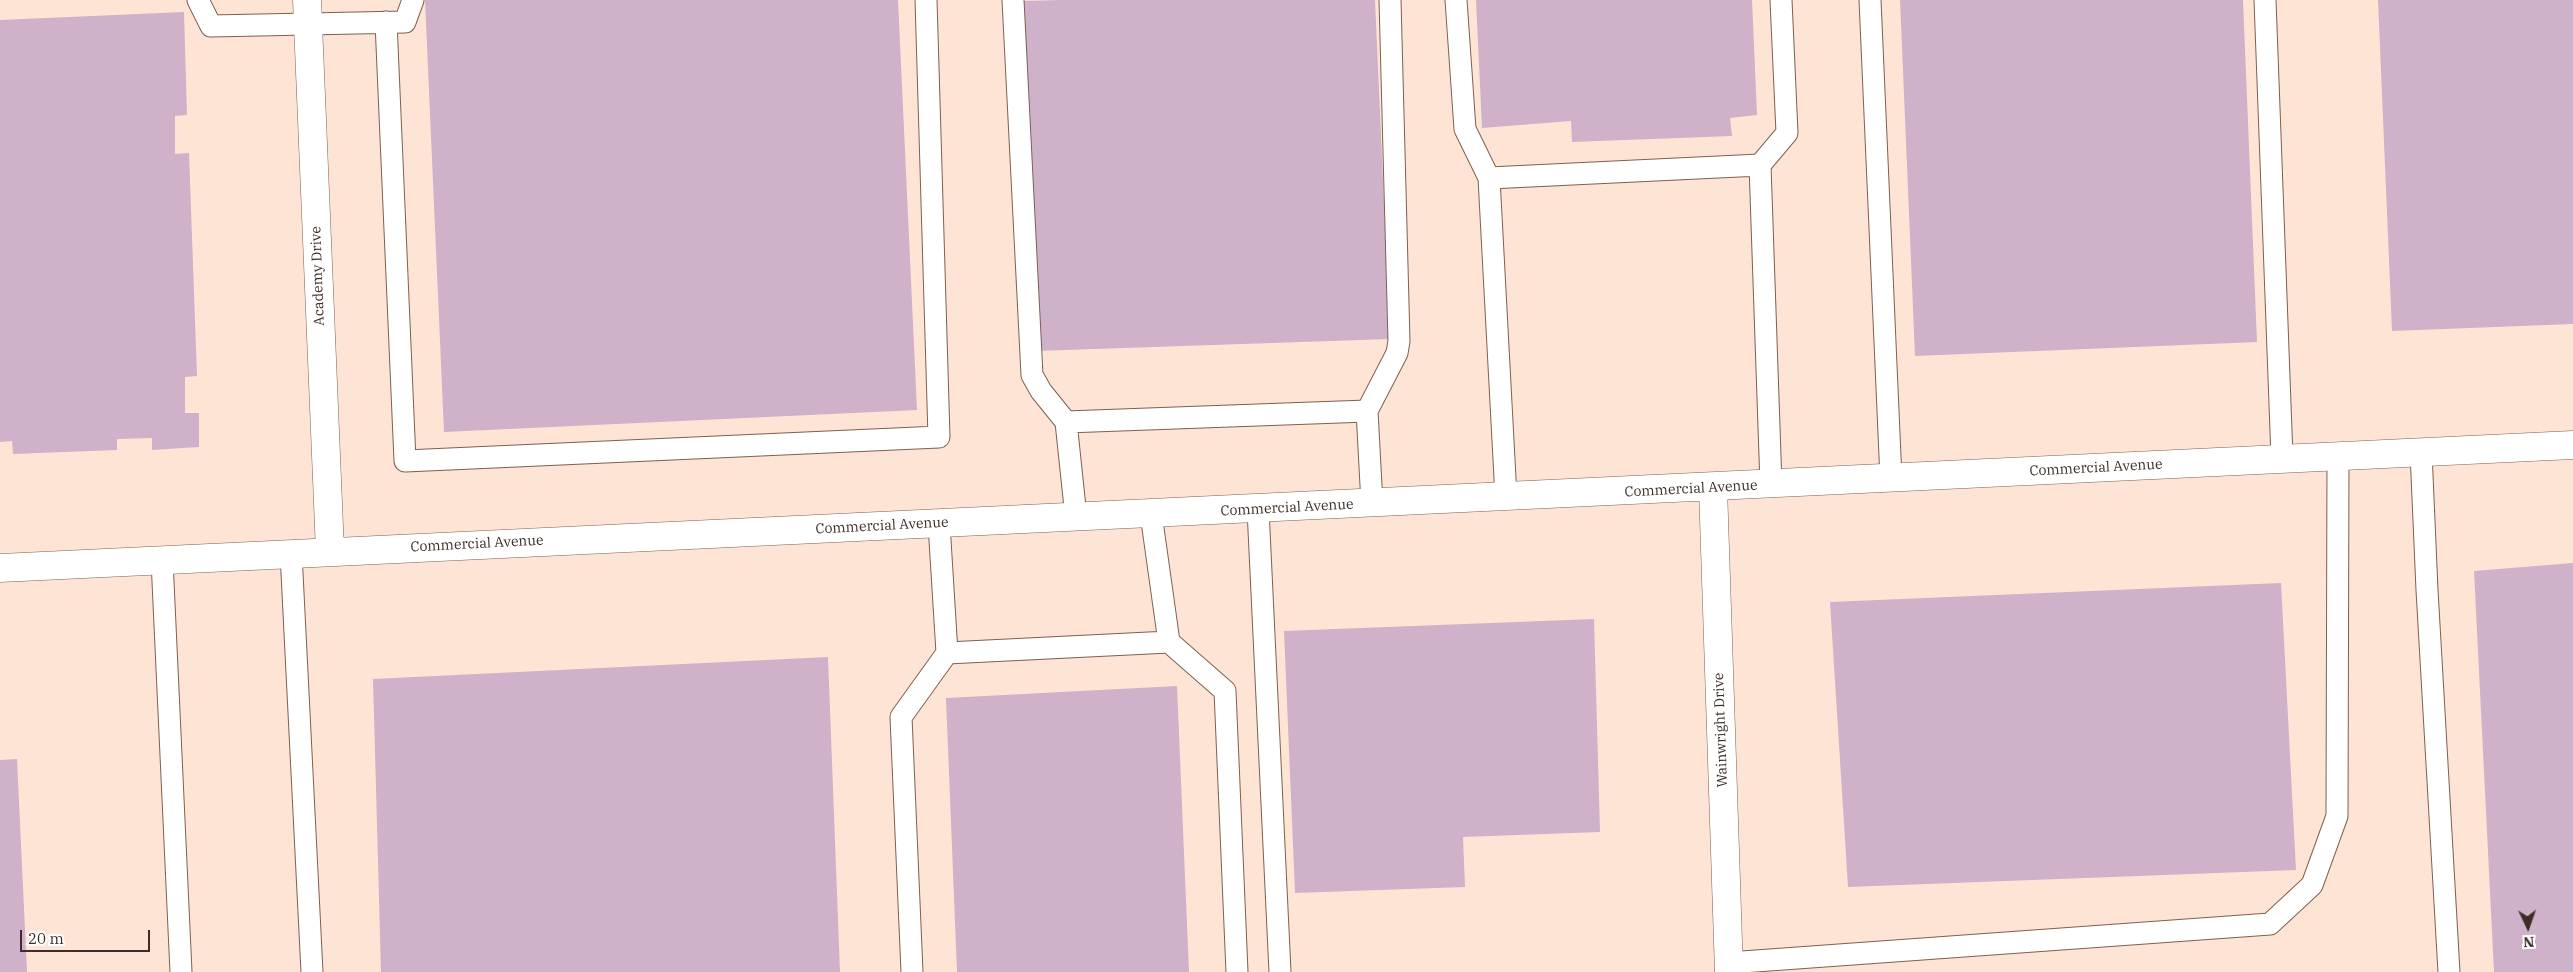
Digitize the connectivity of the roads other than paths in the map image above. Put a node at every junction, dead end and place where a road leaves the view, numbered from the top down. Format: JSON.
{"nodes":[{"id":1,"x":198,"y":0,"type":"edge"},
{"id":2,"x":413,"y":0,"type":"edge"},
{"id":3,"x":926,"y":0,"type":"edge"},
{"id":4,"x":1013,"y":0,"type":"edge"},
{"id":5,"x":1390,"y":0,"type":"edge"},
{"id":6,"x":1456,"y":0,"type":"edge"},
{"id":7,"x":1781,"y":0,"type":"edge"},
{"id":8,"x":1870,"y":0,"type":"edge"},
{"id":9,"x":2265,"y":0,"type":"edge"},
{"id":10,"x":307,"y":12,"type":"edge"},
{"id":11,"x":386,"y":22,"type":"junction"},
{"id":12,"x":1760,"y":165,"type":"junction"},
{"id":13,"x":1488,"y":178,"type":"junction"},
{"id":14,"x":1367,"y":411,"type":"junction"},
{"id":15,"x":1066,"y":422,"type":"junction"},
{"id":16,"x":2573,"y":446,"type":"edge"},
{"id":17,"x":2421,"y":452,"type":"junction"},
{"id":18,"x":2338,"y":456,"type":"junction"},
{"id":19,"x":2282,"y":458,"type":"junction"},
{"id":20,"x":1891,"y":479,"type":"junction"},
{"id":21,"x":1771,"y":485,"type":"junction"},
{"id":22,"x":1712,"y":488,"type":"junction"},
{"id":23,"x":1506,"y":498,"type":"junction"},
{"id":24,"x":1372,"y":504,"type":"junction"},
{"id":25,"x":1258,"y":509,"type":"junction"},
{"id":26,"x":1151,"y":514,"type":"junction"},
{"id":27,"x":1076,"y":517,"type":"junction"},
{"id":28,"x":939,"y":524,"type":"junction"},
{"id":29,"x":330,"y":551,"type":"junction"},
{"id":30,"x":291,"y":553,"type":"junction"},
{"id":31,"x":162,"y":560,"type":"junction"},
{"id":32,"x":0,"y":568,"type":"edge"},
{"id":33,"x":1169,"y":642,"type":"junction"},
{"id":34,"x":947,"y":653,"type":"junction"},
{"id":35,"x":1728,"y":968,"type":"edge"},
{"id":36,"x":181,"y":972,"type":"edge"},
{"id":37,"x":312,"y":972,"type":"edge"},
{"id":38,"x":912,"y":972,"type":"edge"},
{"id":39,"x":1237,"y":972,"type":"edge"},
{"id":40,"x":1280,"y":972,"type":"edge"},
{"id":41,"x":2449,"y":972,"type":"edge"}],
"edges":[{"from":1,"to":10,"type":"lane"},
{"from":2,"to":11,"type":"lane"},
{"from":3,"to":11,"type":"lane"},
{"from":4,"to":15,"type":"lane"},
{"from":5,"to":14,"type":"lane"},
{"from":6,"to":13,"type":"lane"},
{"from":7,"to":12,"type":"lane"},
{"from":8,"to":20,"type":"lane"},
{"from":9,"to":19,"type":"lane"},
{"from":10,"to":11,"type":"lane"},
{"from":10,"to":29,"type":"street","name":"Academy Drive"},
{"from":12,"to":13,"type":"lane"},
{"from":12,"to":21,"type":"lane"},
{"from":13,"to":23,"type":"lane"},
{"from":14,"to":15,"type":"lane"},
{"from":14,"to":24,"type":"lane"},
{"from":15,"to":27,"type":"lane"},
{"from":16,"to":17,"type":"street","name":"Commercial Avenue"},
{"from":17,"to":18,"type":"street","name":"Commercial Avenue"},
{"from":17,"to":41,"type":"lane"},
{"from":18,"to":19,"type":"street","name":"Commercial Avenue"},
{"from":18,"to":35,"type":"lane"},
{"from":19,"to":20,"type":"street","name":"Commercial Avenue"},
{"from":20,"to":21,"type":"street","name":"Commercial Avenue"},
{"from":21,"to":22,"type":"street","name":"Commercial Avenue"},
{"from":22,"to":23,"type":"street","name":"Commercial Avenue"},
{"from":22,"to":35,"type":"street","name":"Wainwright Drive"},
{"from":23,"to":24,"type":"street","name":"Commercial Avenue"},
{"from":24,"to":25,"type":"street","name":"Commercial Avenue"},
{"from":25,"to":26,"type":"street","name":"Commercial Avenue"},
{"from":25,"to":40,"type":"lane"},
{"from":26,"to":27,"type":"street","name":"Commercial Avenue"},
{"from":26,"to":33,"type":"lane"},
{"from":27,"to":28,"type":"street","name":"Commercial Avenue"},
{"from":28,"to":29,"type":"street","name":"Commercial Avenue"},
{"from":28,"to":34,"type":"lane"},
{"from":29,"to":30,"type":"street","name":"Commercial Avenue"},
{"from":30,"to":31,"type":"street","name":"Commercial Avenue"},
{"from":30,"to":37,"type":"lane"},
{"from":31,"to":32,"type":"street","name":"Commercial Avenue"},
{"from":31,"to":36,"type":"lane"},
{"from":33,"to":34,"type":"lane"},
{"from":33,"to":39,"type":"lane"},
{"from":34,"to":38,"type":"lane"}]}
